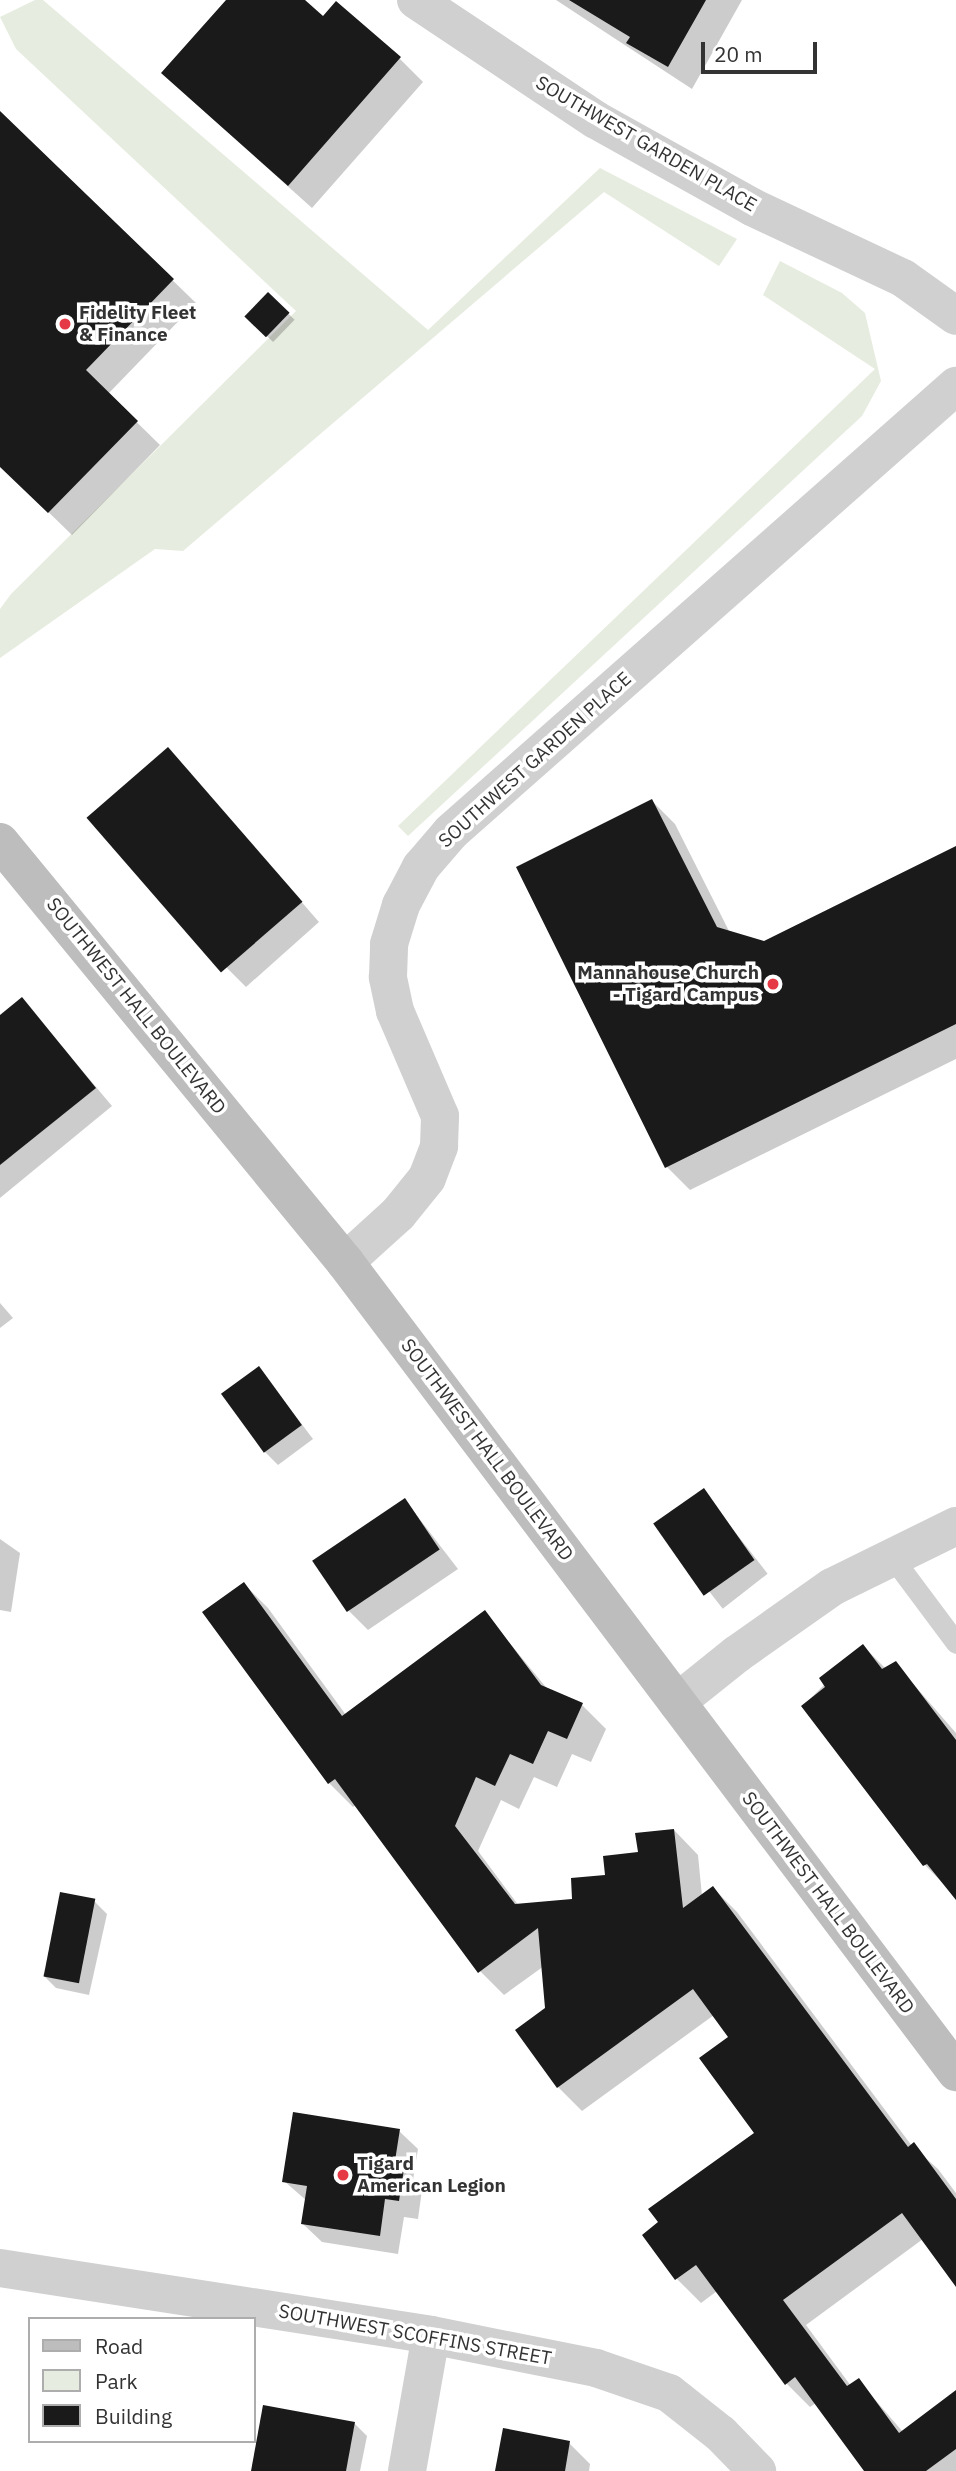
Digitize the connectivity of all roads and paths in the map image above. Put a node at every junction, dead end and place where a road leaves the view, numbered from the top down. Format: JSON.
{"nodes":[{"id":1,"x":416,"y":0,"type":"edge"},
{"id":2,"x":956,"y":316,"type":"edge"},
{"id":3,"x":956,"y":386,"type":"edge"},
{"id":4,"x":0,"y":842,"type":"edge"},
{"id":5,"x":345,"y":1262,"type":"junction"},
{"id":6,"x":956,"y":1526,"type":"edge"},
{"id":7,"x":892,"y":1558,"type":"junction"},
{"id":8,"x":956,"y":1643,"type":"edge"},
{"id":9,"x":677,"y":1702,"type":"junction"},
{"id":10,"x":956,"y":2073,"type":"edge"},
{"id":11,"x":0,"y":2268,"type":"edge"},
{"id":12,"x":432,"y":2335,"type":"junction"},
{"id":13,"x":407,"y":2471,"type":"edge"},
{"id":14,"x":757,"y":2471,"type":"edge"}],
"edges":[{"from":1,"to":2,"type":"street","name":"SOUTHWEST GARDEN PLACE"},
{"from":3,"to":5,"type":"street","name":"SOUTHWEST GARDEN PLACE"},
{"from":4,"to":5,"type":"main road","name":"SOUTHWEST HALL BOULEVARD"},
{"from":5,"to":9,"type":"main road","name":"SOUTHWEST HALL BOULEVARD"},
{"from":6,"to":7,"type":"street"},
{"from":7,"to":8,"type":"lane"},
{"from":7,"to":9,"type":"street"},
{"from":9,"to":10,"type":"main road","name":"SOUTHWEST HALL BOULEVARD"},
{"from":11,"to":12,"type":"street","name":"SOUTHWEST SCOFFINS STREET"},
{"from":12,"to":13,"type":"street"},
{"from":12,"to":14,"type":"street","name":"SOUTHWEST SCOFFINS STREET"}]}
